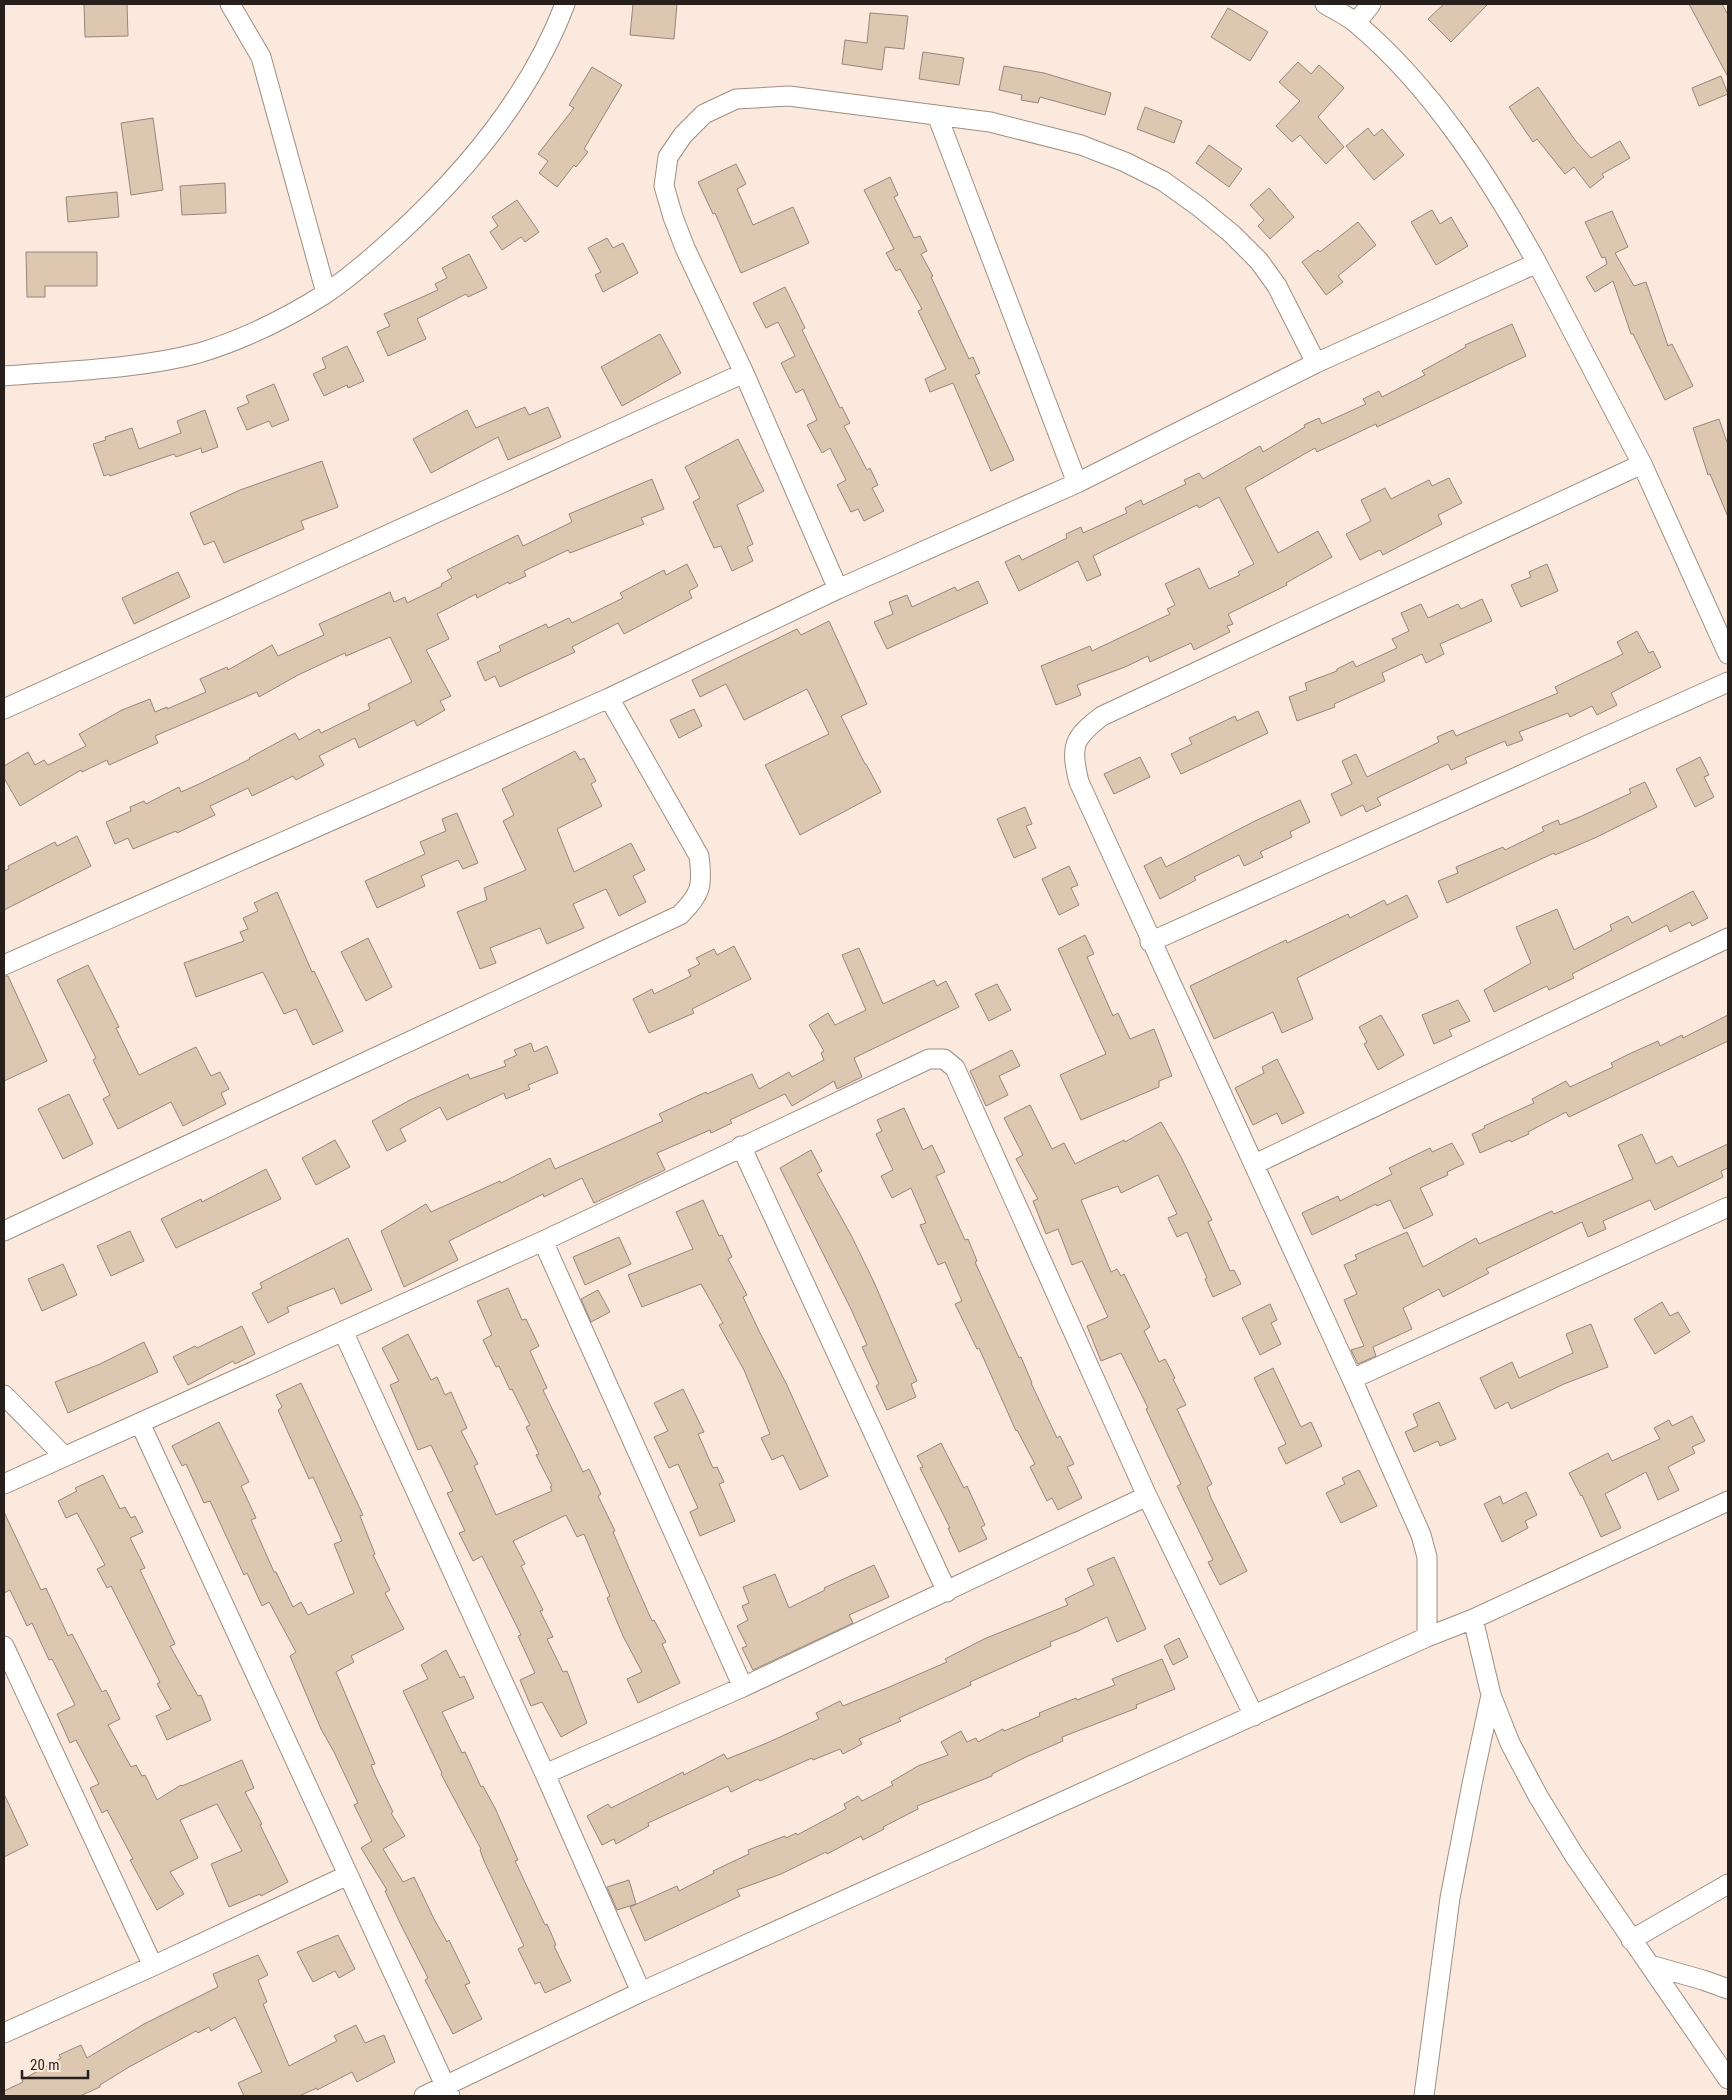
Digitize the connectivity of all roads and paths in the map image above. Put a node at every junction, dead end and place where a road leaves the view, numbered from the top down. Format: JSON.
{"nodes":[{"id":1,"x":230,"y":4,"type":"edge"},
{"id":2,"x":565,"y":4,"type":"edge"},
{"id":3,"x":1325,"y":4,"type":"edge"},
{"id":4,"x":1371,"y":4,"type":"edge"},
{"id":5,"x":1356,"y":23,"type":"junction"},
{"id":6,"x":938,"y":115,"type":"junction"},
{"id":7,"x":1537,"y":263,"type":"junction"},
{"id":8,"x":326,"y":293,"type":"junction"},
{"id":9,"x":1316,"y":363,"type":"junction"},
{"id":10,"x":744,"y":373,"type":"junction"},
{"id":11,"x":4,"y":376,"type":"edge"},
{"id":12,"x":1642,"y":464,"type":"junction"},
{"id":13,"x":1077,"y":482,"type":"junction"},
{"id":14,"x":838,"y":589,"type":"junction"},
{"id":15,"x":1728,"y":654,"type":"edge"},
{"id":16,"x":1728,"y":682,"type":"edge"},
{"id":17,"x":609,"y":698,"type":"junction"},
{"id":18,"x":4,"y":709,"type":"edge"},
{"id":19,"x":1728,"y":938,"type":"edge"},
{"id":20,"x":1150,"y":942,"type":"junction"},
{"id":21,"x":4,"y":965,"type":"edge"},
{"id":22,"x":741,"y":1146,"type":"junction"},
{"id":23,"x":1254,"y":1164,"type":"junction"},
{"id":24,"x":1728,"y":1207,"type":"edge"},
{"id":25,"x":4,"y":1231,"type":"edge"},
{"id":26,"x":543,"y":1241,"type":"junction"},
{"id":27,"x":343,"y":1331,"type":"junction"},
{"id":28,"x":1352,"y":1379,"type":"junction"},
{"id":29,"x":4,"y":1395,"type":"edge"},
{"id":30,"x":140,"y":1422,"type":"junction"},
{"id":31,"x":64,"y":1456,"type":"junction"},
{"id":32,"x":4,"y":1484,"type":"edge"},
{"id":33,"x":1146,"y":1496,"type":"junction"},
{"id":34,"x":1728,"y":1501,"type":"edge"},
{"id":35,"x":947,"y":1592,"type":"junction"},
{"id":36,"x":1472,"y":1619,"type":"junction"},
{"id":37,"x":1427,"y":1637,"type":"junction"},
{"id":38,"x":4,"y":1646,"type":"edge"},
{"id":39,"x":743,"y":1687,"type":"junction"},
{"id":40,"x":1491,"y":1695,"type":"junction"},
{"id":41,"x":1254,"y":1716,"type":"junction"},
{"id":42,"x":545,"y":1774,"type":"junction"},
{"id":43,"x":348,"y":1875,"type":"junction"},
{"id":44,"x":1728,"y":1884,"type":"edge"},
{"id":45,"x":1631,"y":1940,"type":"junction"},
{"id":46,"x":1650,"y":1965,"type":"junction"},
{"id":47,"x":153,"y":1966,"type":"junction"},
{"id":48,"x":1728,"y":1989,"type":"edge"},
{"id":49,"x":641,"y":1992,"type":"junction"},
{"id":50,"x":4,"y":2033,"type":"edge"},
{"id":51,"x":1728,"y":2079,"type":"edge"},
{"id":52,"x":447,"y":2091,"type":"edge"},
{"id":53,"x":424,"y":2096,"type":"edge"},
{"id":54,"x":1424,"y":2096,"type":"edge"}],
"edges":[{"from":1,"to":8,"type":"street"},
{"from":2,"to":8,"type":"street"},
{"from":3,"to":5,"type":"street"},
{"from":4,"to":5,"type":"street"},
{"from":5,"to":7,"type":"street"},
{"from":6,"to":9,"type":"street"},
{"from":6,"to":10,"type":"street"},
{"from":6,"to":13,"type":"street"},
{"from":7,"to":9,"type":"street"},
{"from":7,"to":12,"type":"street"},
{"from":8,"to":11,"type":"street"},
{"from":9,"to":13,"type":"street"},
{"from":10,"to":14,"type":"street"},
{"from":10,"to":18,"type":"street"},
{"from":12,"to":15,"type":"street"},
{"from":12,"to":20,"type":"street"},
{"from":13,"to":14,"type":"street"},
{"from":14,"to":17,"type":"street"},
{"from":16,"to":20,"type":"street"},
{"from":17,"to":21,"type":"street"},
{"from":17,"to":25,"type":"street"},
{"from":19,"to":23,"type":"street"},
{"from":20,"to":23,"type":"street"},
{"from":22,"to":26,"type":"street"},
{"from":22,"to":33,"type":"street"},
{"from":22,"to":35,"type":"street"},
{"from":23,"to":28,"type":"street"},
{"from":24,"to":28,"type":"street"},
{"from":26,"to":27,"type":"street"},
{"from":26,"to":39,"type":"street"},
{"from":27,"to":30,"type":"street"},
{"from":27,"to":42,"type":"street"},
{"from":28,"to":37,"type":"street"},
{"from":29,"to":31,"type":"street"},
{"from":30,"to":31,"type":"street"},
{"from":30,"to":43,"type":"street"},
{"from":31,"to":32,"type":"street"},
{"from":33,"to":35,"type":"street"},
{"from":33,"to":41,"type":"street"},
{"from":34,"to":36,"type":"street"},
{"from":35,"to":39,"type":"street"},
{"from":36,"to":37,"type":"street"},
{"from":36,"to":40,"type":"street"},
{"from":37,"to":41,"type":"street"},
{"from":38,"to":47,"type":"street"},
{"from":39,"to":42,"type":"street"},
{"from":40,"to":45,"type":"street"},
{"from":40,"to":54,"type":"street"},
{"from":41,"to":49,"type":"street"},
{"from":42,"to":49,"type":"street"},
{"from":43,"to":47,"type":"street"},
{"from":43,"to":52,"type":"street"},
{"from":44,"to":45,"type":"street"},
{"from":45,"to":46,"type":"street"},
{"from":46,"to":48,"type":"street"},
{"from":46,"to":51,"type":"street"},
{"from":47,"to":50,"type":"street"},
{"from":49,"to":52,"type":"street"},
{"from":52,"to":53,"type":"street"}]}
